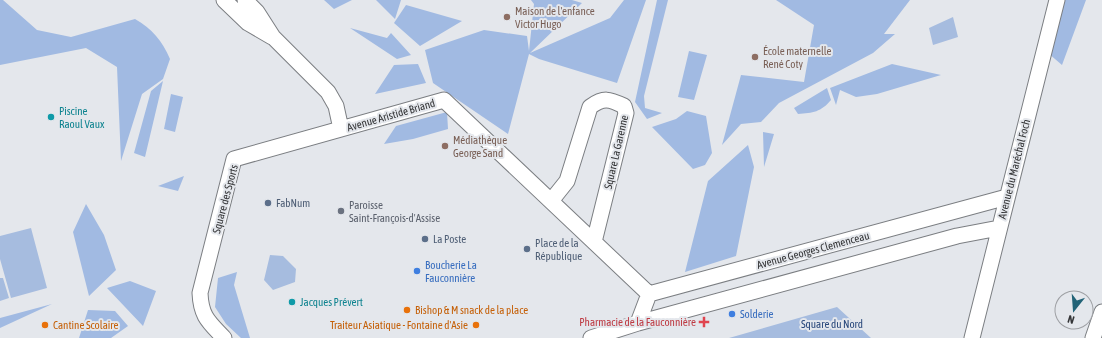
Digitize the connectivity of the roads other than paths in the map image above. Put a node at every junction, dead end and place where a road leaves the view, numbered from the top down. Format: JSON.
{"nodes":[{"id":1,"x":224,"y":0,"type":"edge"},
{"id":2,"x":245,"y":0,"type":"edge"},
{"id":3,"x":1057,"y":0,"type":"edge"},
{"id":4,"x":273,"y":37,"type":"junction"},
{"id":5,"x":341,"y":129,"type":"junction"},
{"id":6,"x":1007,"y":197,"type":"junction"},
{"id":7,"x":551,"y":201,"type":"junction"},
{"id":8,"x":999,"y":228,"type":"junction"},
{"id":9,"x":594,"y":242,"type":"junction"},
{"id":10,"x":648,"y":294,"type":"junction"},
{"id":11,"x":1102,"y":312,"type":"edge"},
{"id":12,"x":638,"y":323,"type":"junction"},
{"id":13,"x":224,"y":338,"type":"edge"},
{"id":14,"x":591,"y":338,"type":"edge"},
{"id":15,"x":972,"y":338,"type":"edge"},
{"id":16,"x":1092,"y":338,"type":"edge"}],
"edges":[{"from":1,"to":4,"type":"street","name":"Avenue Aristide Briand"},
{"from":2,"to":4,"type":"street","name":"Avenue Aristide Briand"},
{"from":3,"to":6,"type":"street","name":"Avenue du Maréchal Foch"},
{"from":4,"to":5,"type":"street","name":"Avenue Aristide Briand"},
{"from":5,"to":7,"type":"street","name":"Avenue Aristide Briand"},
{"from":5,"to":13,"type":"street","name":"Square des Sports"},
{"from":6,"to":8,"type":"street","name":"Avenue du Maréchal Foch"},
{"from":6,"to":10,"type":"street","name":"Avenue Georges Clemenceau"},
{"from":7,"to":9,"type":"street","name":"Avenue Aristide Briand"},
{"from":7,"to":9,"type":"street","name":"Square La Garenne"},
{"from":8,"to":12,"type":"street"},
{"from":8,"to":15,"type":"street","name":"Avenue du Maréchal Foch"},
{"from":9,"to":10,"type":"street","name":"Avenue Aristide Briand"},
{"from":10,"to":12,"type":"street"},
{"from":11,"to":16,"type":"street"},
{"from":12,"to":14,"type":"street"}]}
